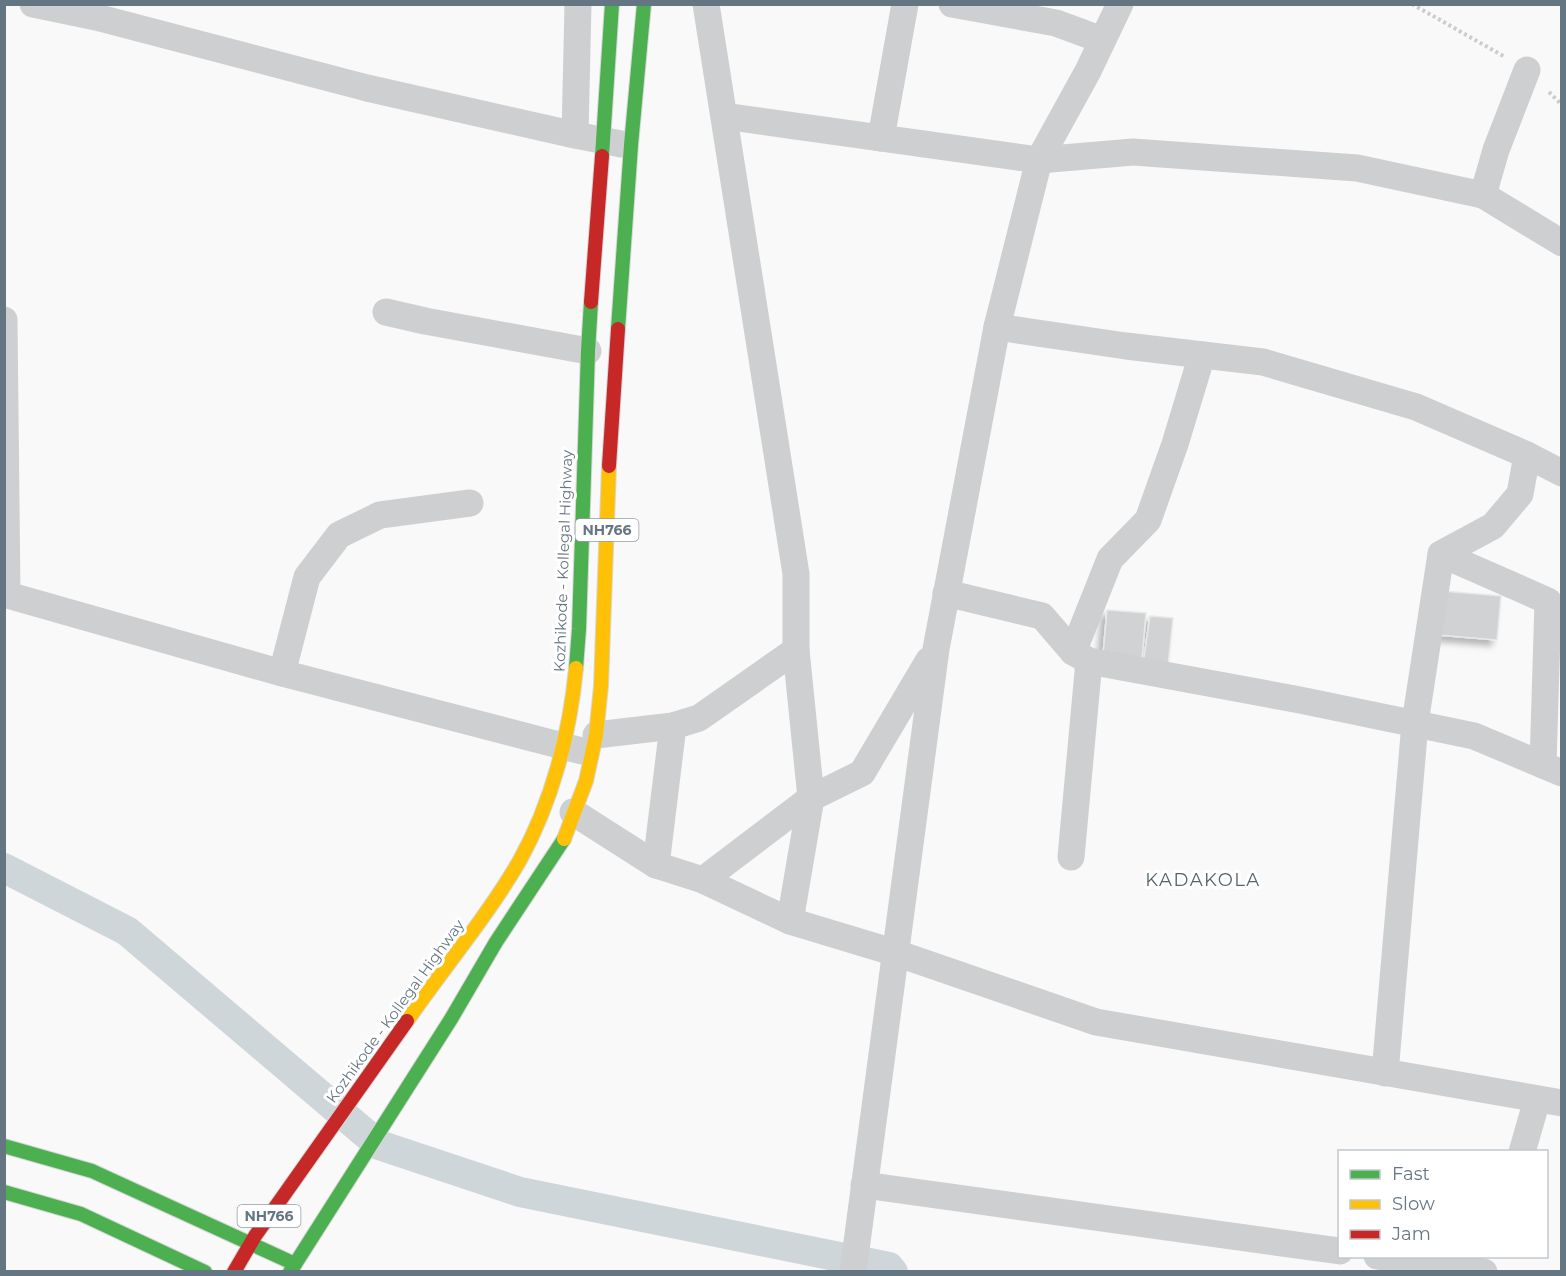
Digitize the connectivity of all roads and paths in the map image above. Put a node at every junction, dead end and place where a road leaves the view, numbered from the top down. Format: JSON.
{"nodes":[{"id":1,"x":33,"y":4,"type":"edge"},
{"id":2,"x":578,"y":4,"type":"edge"},
{"id":3,"x":612,"y":4,"type":"edge"},
{"id":4,"x":644,"y":4,"type":"edge"},
{"id":5,"x":706,"y":4,"type":"edge"},
{"id":6,"x":905,"y":4,"type":"edge"},
{"id":7,"x":952,"y":4,"type":"edge"},
{"id":8,"x":1120,"y":4,"type":"edge"},
{"id":9,"x":1412,"y":4,"type":"edge"},
{"id":10,"x":1102,"y":40,"type":"junction"},
{"id":11,"x":1527,"y":70,"type":"junction"},
{"id":12,"x":1562,"y":105,"type":"edge"},
{"id":13,"x":724,"y":116,"type":"junction"},
{"id":14,"x":575,"y":135,"type":"junction"},
{"id":15,"x":881,"y":138,"type":"junction"},
{"id":16,"x":602,"y":140,"type":"junction"},
{"id":17,"x":632,"y":145,"type":"junction"},
{"id":18,"x":1039,"y":160,"type":"junction"},
{"id":19,"x":1483,"y":195,"type":"junction"},
{"id":20,"x":1562,"y":243,"type":"edge"},
{"id":21,"x":386,"y":312,"type":"dead end"},
{"id":22,"x":4,"y":320,"type":"edge"},
{"id":23,"x":997,"y":327,"type":"junction"},
{"id":24,"x":588,"y":351,"type":"junction"},
{"id":25,"x":1202,"y":355,"type":"junction"},
{"id":26,"x":5,"y":424,"type":"edge"},
{"id":27,"x":1527,"y":455,"type":"junction"},
{"id":28,"x":1562,"y":473,"type":"edge"},
{"id":29,"x":470,"y":503,"type":"dead end"},
{"id":30,"x":1441,"y":554,"type":"junction"},
{"id":31,"x":946,"y":593,"type":"junction"},
{"id":32,"x":6,"y":595,"type":"edge"},
{"id":33,"x":936,"y":648,"type":"junction"},
{"id":34,"x":796,"y":650,"type":"junction"},
{"id":35,"x":1081,"y":656,"type":"junction"},
{"id":36,"x":282,"y":673,"type":"junction"},
{"id":37,"x":1415,"y":723,"type":"junction"},
{"id":38,"x":673,"y":726,"type":"junction"},
{"id":39,"x":563,"y":745,"type":"junction"},
{"id":40,"x":594,"y":745,"type":"junction"},
{"id":41,"x":1552,"y":769,"type":"edge"},
{"id":42,"x":812,"y":798,"type":"junction"},
{"id":43,"x":573,"y":812,"type":"junction"},
{"id":44,"x":1071,"y":857,"type":"dead end"},
{"id":45,"x":656,"y":865,"type":"junction"},
{"id":46,"x":703,"y":880,"type":"junction"},
{"id":47,"x":790,"y":921,"type":"junction"},
{"id":48,"x":896,"y":953,"type":"junction"},
{"id":49,"x":1385,"y":1073,"type":"junction"},
{"id":50,"x":1549,"y":1102,"type":"edge"},
{"id":51,"x":4,"y":1146,"type":"edge"},
{"id":52,"x":1523,"y":1150,"type":"edge"},
{"id":53,"x":4,"y":1192,"type":"edge"},
{"id":54,"x":863,"y":1192,"type":"junction"},
{"id":55,"x":251,"y":1243,"type":"junction"},
{"id":56,"x":1338,"y":1251,"type":"edge"},
{"id":57,"x":1384,"y":1258,"type":"edge"},
{"id":58,"x":1492,"y":1258,"type":"edge"},
{"id":59,"x":293,"y":1268,"type":"edge"},
{"id":60,"x":205,"y":1272,"type":"edge"},
{"id":61,"x":234,"y":1272,"type":"edge"},
{"id":62,"x":853,"y":1272,"type":"edge"},
{"id":63,"x":1486,"y":1272,"type":"edge"}],
"edges":[{"from":1,"to":14,"type":"street"},
{"from":2,"to":14,"type":"street"},
{"from":3,"to":16,"type":"main road","name":"Kozhikode - Kollegal Highway","number":"NH766"},
{"from":4,"to":17,"type":"main road","number":"NH766"},
{"from":5,"to":13,"type":"street"},
{"from":6,"to":15,"type":"street"},
{"from":7,"to":10,"type":"street"},
{"from":8,"to":10,"type":"street"},
{"from":9,"to":11,"type":"path"},
{"from":10,"to":18,"type":"street"},
{"from":11,"to":12,"type":"path"},
{"from":11,"to":19,"type":"street"},
{"from":13,"to":15,"type":"street"},
{"from":13,"to":34,"type":"street"},
{"from":14,"to":16,"type":"street"},
{"from":15,"to":18,"type":"street"},
{"from":16,"to":17,"type":"street"},
{"from":16,"to":24,"type":"main road","name":"Kozhikode - Kollegal Highway","number":"NH766"},
{"from":17,"to":40,"type":"main road","number":"NH766"},
{"from":18,"to":19,"type":"street"},
{"from":18,"to":23,"type":"street"},
{"from":19,"to":20,"type":"street"},
{"from":21,"to":24,"type":"street"},
{"from":22,"to":26,"type":"street"},
{"from":23,"to":25,"type":"street"},
{"from":23,"to":31,"type":"street"},
{"from":24,"to":39,"type":"main road","name":"Kozhikode - Kollegal Highway","number":"NH766"},
{"from":25,"to":27,"type":"street"},
{"from":25,"to":35,"type":"street"},
{"from":26,"to":32,"type":"street"},
{"from":27,"to":28,"type":"street"},
{"from":27,"to":30,"type":"street"},
{"from":29,"to":36,"type":"street"},
{"from":30,"to":37,"type":"street"},
{"from":30,"to":41,"type":"street"},
{"from":31,"to":33,"type":"street"},
{"from":31,"to":35,"type":"street"},
{"from":32,"to":36,"type":"street"},
{"from":33,"to":42,"type":"street"},
{"from":33,"to":48,"type":"street"},
{"from":34,"to":38,"type":"street"},
{"from":34,"to":42,"type":"street"},
{"from":35,"to":37,"type":"street"},
{"from":35,"to":44,"type":"street"},
{"from":36,"to":39,"type":"street"},
{"from":37,"to":41,"type":"street"},
{"from":37,"to":49,"type":"street"},
{"from":38,"to":40,"type":"street"},
{"from":38,"to":45,"type":"street"},
{"from":39,"to":40,"type":"street"},
{"from":39,"to":55,"type":"main road","name":"Kozhikode - Kollegal Highway","number":"NH766"},
{"from":40,"to":43,"type":"main road","number":"NH766"},
{"from":42,"to":46,"type":"street"},
{"from":42,"to":47,"type":"street"},
{"from":43,"to":45,"type":"street"},
{"from":43,"to":59,"type":"main road","number":"NH766"},
{"from":45,"to":46,"type":"street"},
{"from":46,"to":47,"type":"street"},
{"from":47,"to":48,"type":"street"},
{"from":48,"to":49,"type":"street"},
{"from":48,"to":54,"type":"street"},
{"from":49,"to":50,"type":"street"},
{"from":50,"to":52,"type":"street"},
{"from":51,"to":55,"type":"main road"},
{"from":53,"to":60,"type":"main road"},
{"from":54,"to":56,"type":"street"},
{"from":54,"to":62,"type":"street"},
{"from":55,"to":59,"type":"main road"},
{"from":55,"to":61,"type":"main road","name":"Kozhikode - Kollegal Highway","number":"NH766"},
{"from":57,"to":63,"type":"street"},
{"from":58,"to":63,"type":"street"}]}
